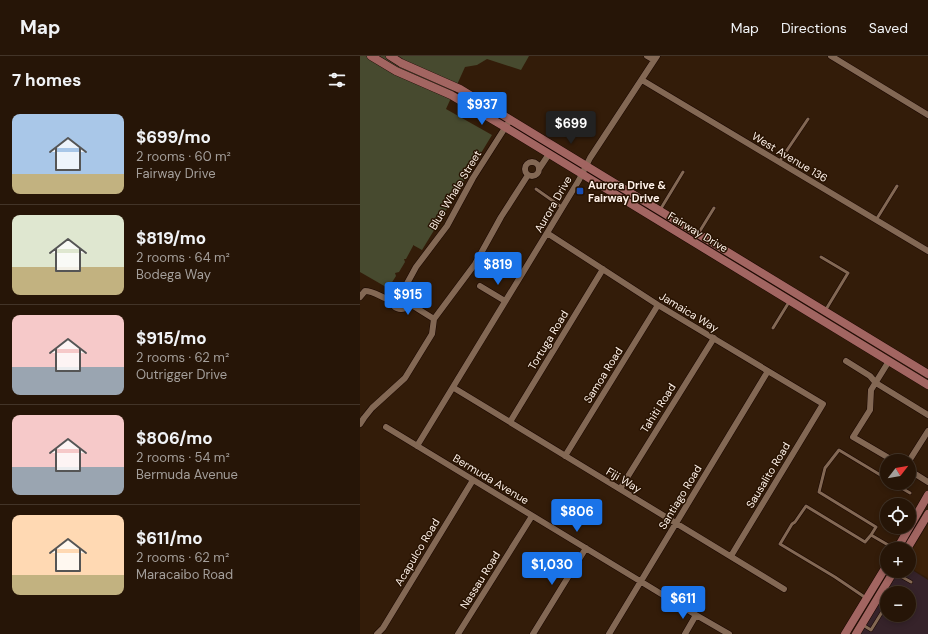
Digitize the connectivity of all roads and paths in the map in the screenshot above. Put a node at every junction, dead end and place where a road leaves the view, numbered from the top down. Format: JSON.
{"nodes":[{"id":1,"x":371,"y":56,"type":"edge"},
{"id":2,"x":390,"y":56,"type":"edge"},
{"id":3,"x":647,"y":56,"type":"edge"},
{"id":4,"x":830,"y":56,"type":"edge"},
{"id":5,"x":655,"y":58,"type":"edge"},
{"id":6,"x":642,"y":80,"type":"junction"},
{"id":7,"x":928,"y":115,"type":"edge"},
{"id":8,"x":808,"y":118,"type":"dead end"},
{"id":9,"x":510,"y":120,"type":"junction"},
{"id":10,"x":505,"y":127,"type":"junction"},
{"id":11,"x":549,"y":154,"type":"junction"},
{"id":12,"x":779,"y":162,"type":"junction"},
{"id":13,"x":586,"y":166,"type":"junction"},
{"id":14,"x":539,"y":169,"type":"junction"},
{"id":15,"x":683,"y":172,"type":"dead end"},
{"id":16,"x":582,"y":173,"type":"junction"},
{"id":17,"x":528,"y":175,"type":"junction"},
{"id":18,"x":897,"y":186,"type":"dead end"},
{"id":19,"x":536,"y":189,"type":"dead end"},
{"id":20,"x":562,"y":208,"type":"junction"},
{"id":21,"x":714,"y":208,"type":"dead end"},
{"id":22,"x":660,"y":210,"type":"junction"},
{"id":23,"x":876,"y":220,"type":"junction"},
{"id":24,"x":547,"y":233,"type":"junction"},
{"id":25,"x":698,"y":234,"type":"junction"},
{"id":26,"x":718,"y":246,"type":"junction"},
{"id":27,"x":928,"y":251,"type":"edge"},
{"id":28,"x":713,"y":254,"type":"junction"},
{"id":29,"x":821,"y":257,"type":"dead end"},
{"id":30,"x":603,"y":269,"type":"junction"},
{"id":31,"x":480,"y":286,"type":"dead end"},
{"id":32,"x":404,"y":289,"type":"junction"},
{"id":33,"x":360,"y":297,"type":"edge"},
{"id":34,"x":391,"y":300,"type":"junction"},
{"id":35,"x":506,"y":301,"type":"junction"},
{"id":36,"x":790,"y":301,"type":"junction"},
{"id":37,"x":410,"y":304,"type":"junction"},
{"id":38,"x":658,"y":305,"type":"junction"},
{"id":39,"x":825,"y":311,"type":"junction"},
{"id":40,"x":434,"y":319,"type":"junction"},
{"id":41,"x":773,"y":328,"type":"dead end"},
{"id":42,"x":714,"y":338,"type":"junction"},
{"id":43,"x":894,"y":353,"type":"junction"},
{"id":44,"x":846,"y":361,"type":"dead end"},
{"id":45,"x":889,"y":361,"type":"junction"},
{"id":46,"x":768,"y":371,"type":"junction"},
{"id":47,"x":928,"y":374,"type":"edge"},
{"id":48,"x":876,"y":383,"type":"junction"},
{"id":49,"x":928,"y":385,"type":"edge"},
{"id":50,"x":454,"y":388,"type":"junction"},
{"id":51,"x":823,"y":404,"type":"joint"},
{"id":52,"x":928,"y":415,"type":"edge"},
{"id":53,"x":510,"y":422,"type":"junction"},
{"id":54,"x":360,"y":424,"type":"edge"},
{"id":55,"x":386,"y":427,"type":"dead end"},
{"id":56,"x":928,"y":431,"type":"edge"},
{"id":57,"x":417,"y":446,"type":"junction"},
{"id":58,"x":882,"y":454,"type":"edge"},
{"id":59,"x":913,"y":454,"type":"edge"},
{"id":60,"x":565,"y":456,"type":"junction"},
{"id":61,"x":916,"y":474,"type":"edge"},
{"id":62,"x":880,"y":475,"type":"edge"},
{"id":63,"x":473,"y":480,"type":"junction"},
{"id":64,"x":928,"y":482,"type":"edge"},
{"id":65,"x":620,"y":489,"type":"junction"},
{"id":66,"x":905,"y":490,"type":"edge"},
{"id":67,"x":910,"y":493,"type":"dead end"},
{"id":68,"x":928,"y":495,"type":"edge"},
{"id":69,"x":928,"y":514,"type":"edge"},
{"id":70,"x":532,"y":516,"type":"junction"},
{"id":71,"x":916,"y":517,"type":"edge"},
{"id":72,"x":916,"y":520,"type":"edge"},
{"id":73,"x":676,"y":523,"type":"junction"},
{"id":74,"x":921,"y":526,"type":"junction"},
{"id":75,"x":871,"y":535,"type":"junction"},
{"id":76,"x":884,"y":542,"type":"edge"},
{"id":77,"x":911,"y":542,"type":"edge"},
{"id":78,"x":586,"y":548,"type":"junction"},
{"id":79,"x":731,"y":556,"type":"junction"},
{"id":80,"x":880,"y":577,"type":"edge"},
{"id":81,"x":890,"y":578,"type":"edge"},
{"id":82,"x":905,"y":578,"type":"edge"},
{"id":83,"x":641,"y":582,"type":"junction"},
{"id":84,"x":911,"y":582,"type":"dead end"},
{"id":85,"x":784,"y":589,"type":"dead end"},
{"id":86,"x":878,"y":597,"type":"joint"},
{"id":87,"x":867,"y":598,"type":"junction"},
{"id":88,"x":870,"y":610,"type":"junction"},
{"id":89,"x":696,"y":615,"type":"junction"},
{"id":90,"x":880,"y":616,"type":"joint"},
{"id":91,"x":862,"y":624,"type":"junction"},
{"id":92,"x":377,"y":634,"type":"edge"},
{"id":93,"x":458,"y":634,"type":"edge"},
{"id":94,"x":533,"y":634,"type":"edge"},
{"id":95,"x":609,"y":634,"type":"edge"},
{"id":96,"x":686,"y":634,"type":"edge"},
{"id":97,"x":729,"y":634,"type":"edge"},
{"id":98,"x":845,"y":634,"type":"edge"},
{"id":99,"x":856,"y":634,"type":"edge"}],
"edges":[{"from":1,"to":10,"type":"street","name":"Fairway Drive"},
{"from":2,"to":9,"type":"street","name":"Fairway Drive"},
{"from":3,"to":5,"type":"street"},
{"from":4,"to":7,"type":"street"},
{"from":5,"to":6,"type":"street","name":"Aurora Drive"},
{"from":6,"to":12,"type":"street","name":"West Avenue 136"},
{"from":6,"to":13,"type":"street","name":"Aurora Drive"},
{"from":8,"to":12,"type":"lane"},
{"from":9,"to":10,"type":"street","name":"Blue Whale Street"},
{"from":9,"to":13,"type":"street","name":"Fairway Drive"},
{"from":10,"to":11,"type":"street","name":"Fairway Drive"},
{"from":10,"to":32,"type":"street","name":"Blue Whale Street"},
{"from":11,"to":14,"type":"street"},
{"from":11,"to":16,"type":"street","name":"Fairway Drive"},
{"from":12,"to":23,"type":"street","name":"West Avenue 136"},
{"from":13,"to":16,"type":"street","name":"Aurora Drive"},
{"from":13,"to":22,"type":"street","name":"Fairway Drive"},
{"from":14,"to":17,"type":"street"},
{"from":14,"to":17,"type":"street"},
{"from":15,"to":22,"type":"lane"},
{"from":16,"to":20,"type":"street","name":"Aurora Drive"},
{"from":16,"to":28,"type":"street","name":"Fairway Drive"},
{"from":17,"to":40,"type":"street"},
{"from":18,"to":23,"type":"lane"},
{"from":19,"to":20,"type":"lane"},
{"from":20,"to":24,"type":"street","name":"Aurora Drive"},
{"from":21,"to":25,"type":"lane"},
{"from":22,"to":25,"type":"street","name":"Fairway Drive"},
{"from":23,"to":27,"type":"street","name":"West Avenue 136"},
{"from":24,"to":30,"type":"street","name":"Jamaica Way"},
{"from":24,"to":35,"type":"street","name":"Aurora Drive"},
{"from":25,"to":26,"type":"street","name":"Fairway Drive"},
{"from":26,"to":28,"type":"street"},
{"from":26,"to":39,"type":"street","name":"Fairway Drive"},
{"from":28,"to":36,"type":"street","name":"Fairway Drive"},
{"from":29,"to":39,"type":"lane"},
{"from":30,"to":38,"type":"street","name":"Jamaica Way"},
{"from":30,"to":53,"type":"street","name":"Tortuga Road"},
{"from":31,"to":35,"type":"street"},
{"from":32,"to":34,"type":"street"},
{"from":32,"to":37,"type":"street"},
{"from":33,"to":34,"type":"street"},
{"from":34,"to":37,"type":"street"},
{"from":35,"to":50,"type":"street","name":"Aurora Drive"},
{"from":36,"to":41,"type":"lane"},
{"from":36,"to":45,"type":"street","name":"Fairway Drive"},
{"from":37,"to":40,"type":"street"},
{"from":38,"to":42,"type":"street","name":"Jamaica Way"},
{"from":38,"to":60,"type":"street","name":"Samoa Road"},
{"from":39,"to":43,"type":"street","name":"Fairway Drive"},
{"from":40,"to":54,"type":"street"},
{"from":42,"to":46,"type":"street","name":"Jamaica Way"},
{"from":42,"to":65,"type":"street","name":"Tahiti Road"},
{"from":43,"to":45,"type":"street"},
{"from":43,"to":47,"type":"street","name":"Fairway Drive"},
{"from":44,"to":48,"type":"street"},
{"from":45,"to":48,"type":"street"},
{"from":45,"to":49,"type":"street","name":"Fairway Drive"},
{"from":46,"to":51,"type":"street","name":"Jamaica Way"},
{"from":46,"to":73,"type":"street","name":"Santiago Road"},
{"from":48,"to":52,"type":"street"},
{"from":48,"to":58,"type":"street"},
{"from":50,"to":53,"type":"street","name":"Fiji Way"},
{"from":50,"to":57,"type":"street","name":"Aurora Drive"},
{"from":51,"to":79,"type":"street","name":"Sausalito Road"},
{"from":53,"to":60,"type":"street","name":"Fiji Way"},
{"from":55,"to":57,"type":"street","name":"Bermuda Avenue"},
{"from":56,"to":59,"type":"street"},
{"from":57,"to":63,"type":"street","name":"Bermuda Avenue"},
{"from":60,"to":65,"type":"street","name":"Fiji Way"},
{"from":61,"to":64,"type":"street"},
{"from":62,"to":75,"type":"lane"},
{"from":63,"to":70,"type":"street","name":"Bermuda Avenue"},
{"from":63,"to":92,"type":"street","name":"Acapulco Road"},
{"from":65,"to":73,"type":"street","name":"Fiji Way"},
{"from":66,"to":67,"type":"lane"},
{"from":68,"to":71,"type":"street"},
{"from":69,"to":74,"type":"street"},
{"from":70,"to":78,"type":"street","name":"Bermuda Avenue"},
{"from":70,"to":93,"type":"street","name":"Nassau Road"},
{"from":72,"to":74,"type":"lane"},
{"from":73,"to":79,"type":"street","name":"Fiji Way"},
{"from":73,"to":83,"type":"street","name":"Santiago Road"},
{"from":74,"to":77,"type":"street"},
{"from":75,"to":76,"type":"lane"},
{"from":75,"to":87,"type":"lane"},
{"from":78,"to":83,"type":"street","name":"Bermuda Avenue"},
{"from":78,"to":94,"type":"street"},
{"from":79,"to":85,"type":"street","name":"Fiji Way"},
{"from":80,"to":87,"type":"street"},
{"from":81,"to":86,"type":"street"},
{"from":82,"to":84,"type":"lane"},
{"from":83,"to":89,"type":"street","name":"Bermuda Avenue"},
{"from":83,"to":95,"type":"street","name":"Santiago Road"},
{"from":86,"to":88,"type":"street"},
{"from":87,"to":98,"type":"street"},
{"from":88,"to":90,"type":"lane"},
{"from":88,"to":91,"type":"street"},
{"from":89,"to":96,"type":"street"},
{"from":89,"to":97,"type":"street","name":"Bermuda Avenue"},
{"from":90,"to":91,"type":"lane"},
{"from":91,"to":99,"type":"street"}]}
